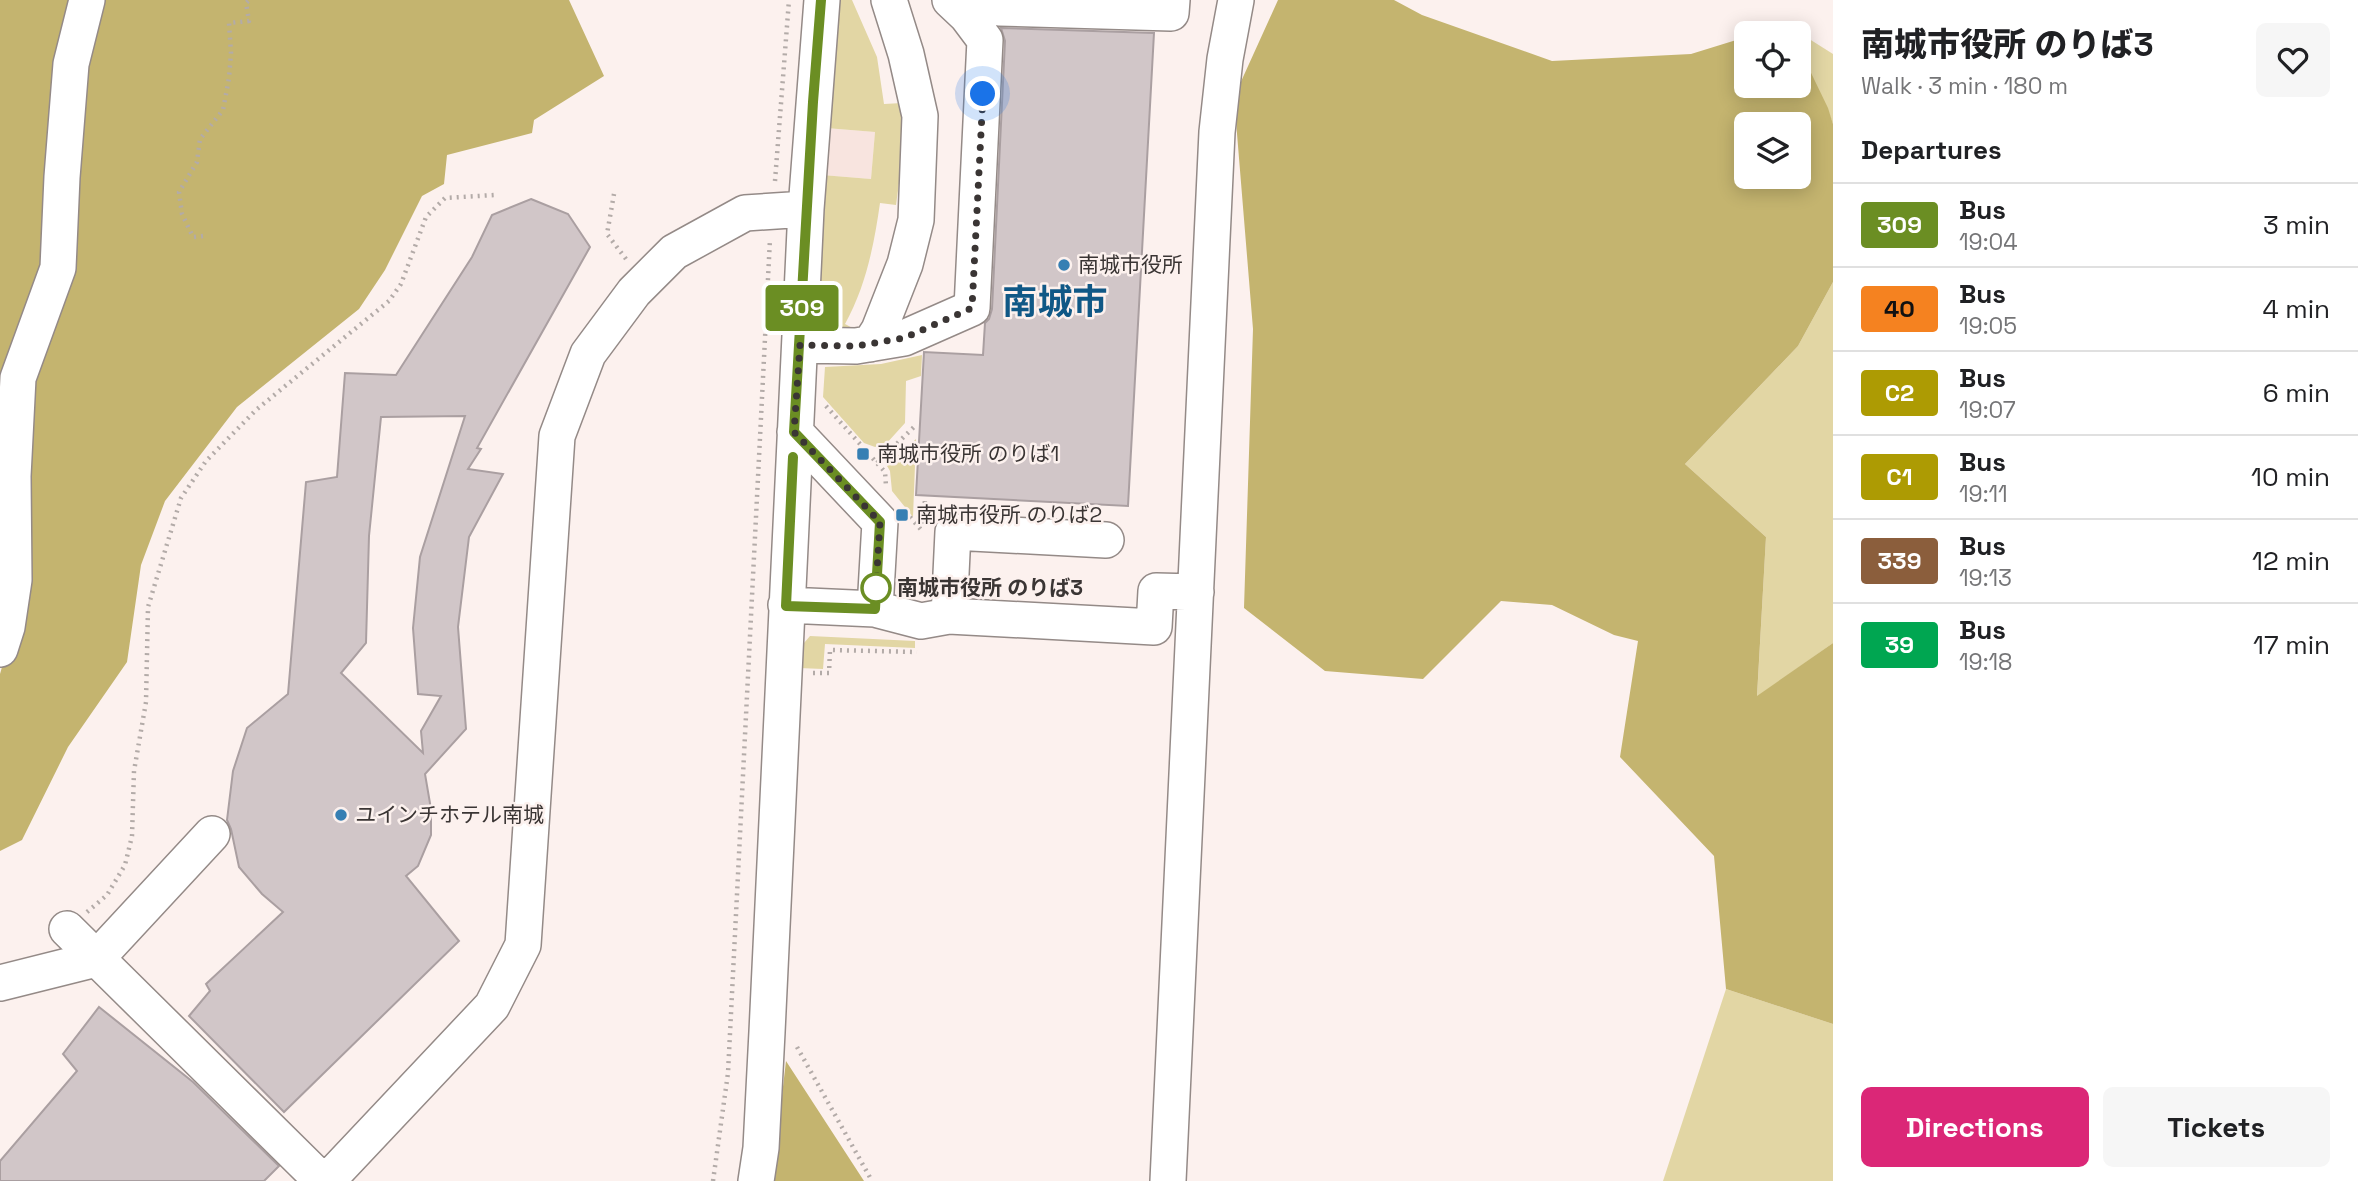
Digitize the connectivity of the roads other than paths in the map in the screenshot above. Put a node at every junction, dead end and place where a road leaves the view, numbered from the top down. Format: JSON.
{"nodes":[{"id":1,"x":87,"y":0,"type":"edge"},
{"id":2,"x":821,"y":0,"type":"edge"},
{"id":3,"x":889,"y":0,"type":"edge"},
{"id":4,"x":950,"y":0,"type":"edge"},
{"id":5,"x":991,"y":0,"type":"edge"},
{"id":6,"x":1172,"y":0,"type":"edge"},
{"id":7,"x":1236,"y":0,"type":"edge"},
{"id":8,"x":789,"y":210,"type":"junction"},
{"id":9,"x":870,"y":344,"type":"junction"},
{"id":10,"x":800,"y":345,"type":"junction"},
{"id":11,"x":794,"y":432,"type":"junction"},
{"id":12,"x":1106,"y":540,"type":"dead end"},
{"id":13,"x":1196,"y":592,"type":"junction"},
{"id":14,"x":786,"y":606,"type":"junction"},
{"id":15,"x":875,"y":609,"type":"junction"},
{"id":16,"x":935,"y":618,"type":"junction"},
{"id":17,"x":0,"y":649,"type":"edge"},
{"id":18,"x":212,"y":834,"type":"dead end"},
{"id":19,"x":67,"y":929,"type":"road end"},
{"id":20,"x":96,"y":959,"type":"junction"},
{"id":21,"x":0,"y":983,"type":"edge"},
{"id":22,"x":322,"y":1181,"type":"edge"},
{"id":23,"x":327,"y":1181,"type":"edge"},
{"id":24,"x":756,"y":1181,"type":"edge"},
{"id":25,"x":1168,"y":1181,"type":"edge"}],
"edges":[{"from":1,"to":17,"type":"street"},
{"from":2,"to":8,"type":"street"},
{"from":3,"to":9,"type":"street"},
{"from":4,"to":9,"type":"street"},
{"from":5,"to":6,"type":"street"},
{"from":7,"to":13,"type":"street"},
{"from":8,"to":10,"type":"street"},
{"from":8,"to":23,"type":"street"},
{"from":9,"to":10,"type":"street"},
{"from":10,"to":11,"type":"street"},
{"from":11,"to":14,"type":"street"},
{"from":11,"to":15,"type":"street"},
{"from":12,"to":16,"type":"street"},
{"from":13,"to":16,"type":"street"},
{"from":13,"to":25,"type":"street"},
{"from":14,"to":15,"type":"street"},
{"from":14,"to":24,"type":"street"},
{"from":15,"to":16,"type":"street"},
{"from":18,"to":20,"type":"street"},
{"from":19,"to":20,"type":"street"},
{"from":20,"to":21,"type":"street"},
{"from":20,"to":22,"type":"street"}]}
